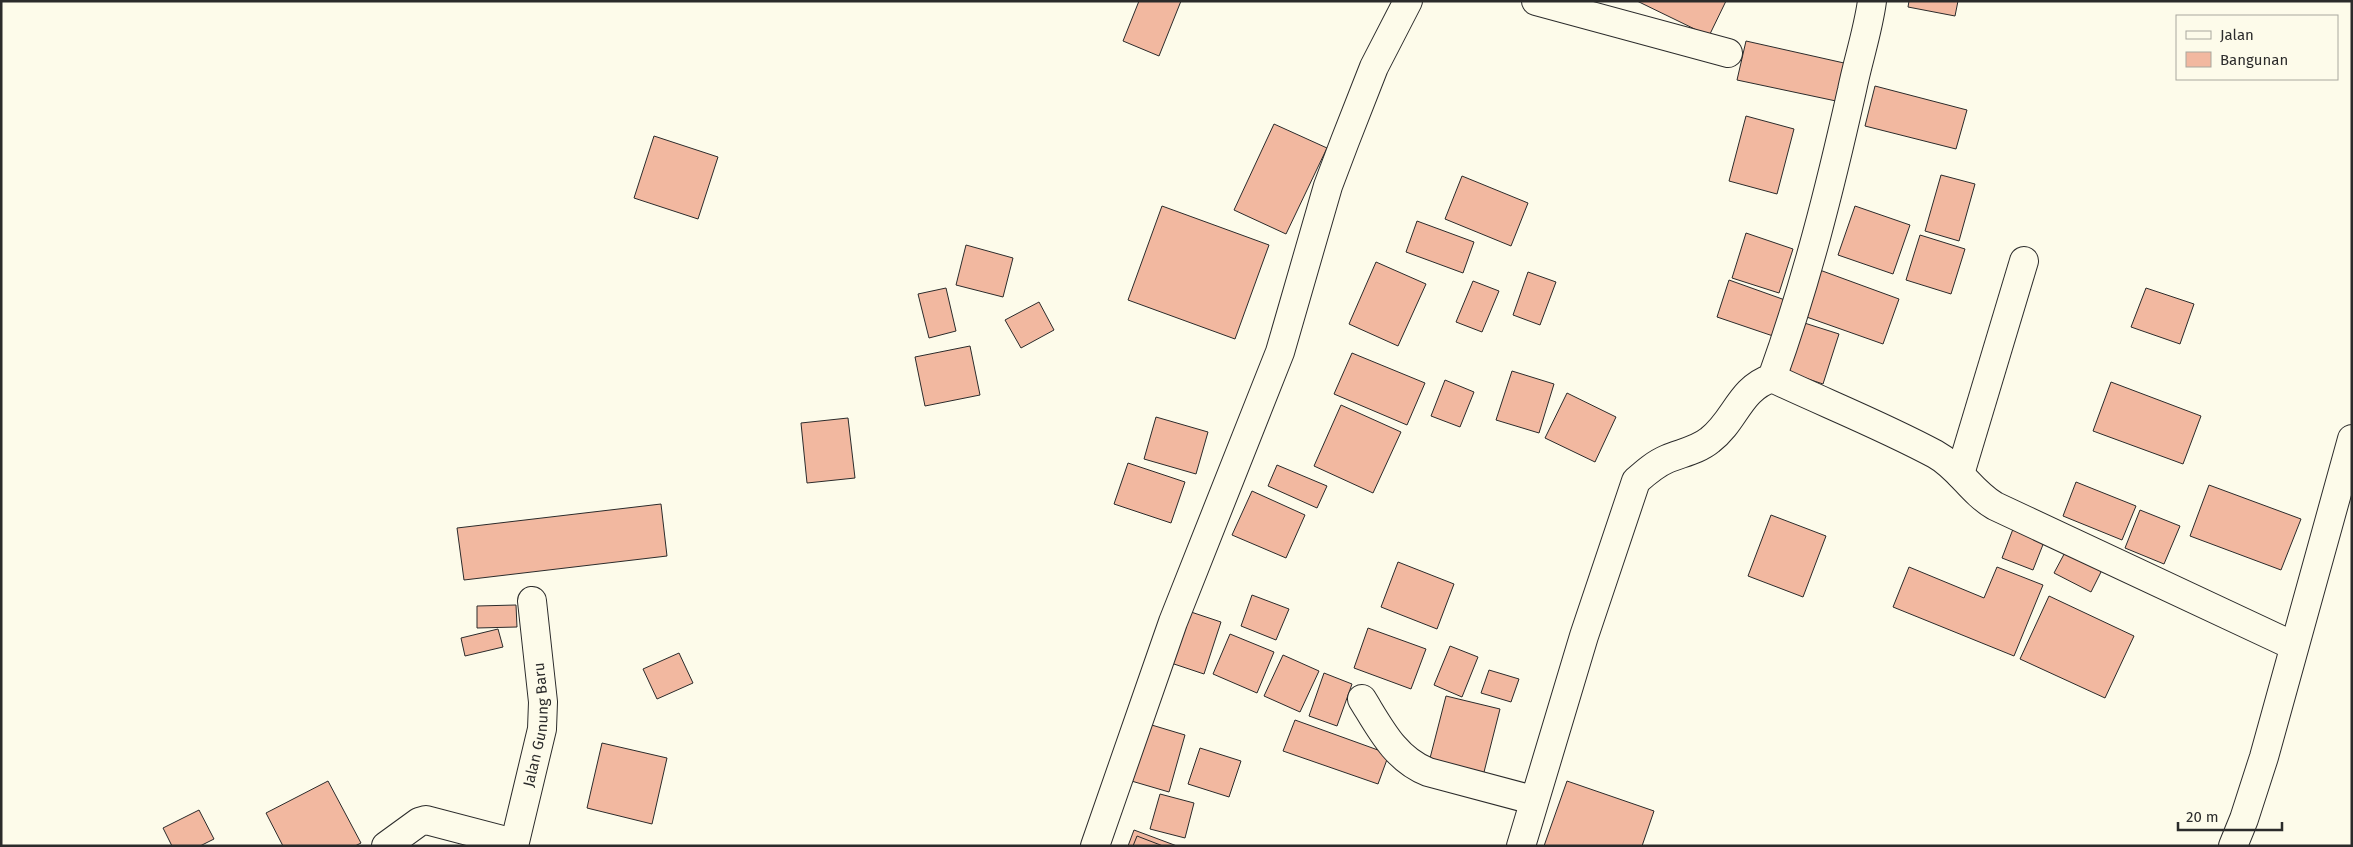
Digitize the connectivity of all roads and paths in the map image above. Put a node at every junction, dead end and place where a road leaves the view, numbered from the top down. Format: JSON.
{"nodes":[{"id":1,"x":1408,"y":1,"type":"edge"},
{"id":2,"x":1536,"y":1,"type":"edge"},
{"id":3,"x":1872,"y":1,"type":"edge"},
{"id":4,"x":1728,"y":53,"type":"dead end"},
{"id":5,"x":2024,"y":261,"type":"dead end"},
{"id":6,"x":1772,"y":378,"type":"junction"},
{"id":7,"x":2352,"y":439,"type":"edge"},
{"id":8,"x":1960,"y":474,"type":"junction"},
{"id":9,"x":532,"y":602,"type":"dead end"},
{"id":10,"x":2294,"y":646,"type":"junction"},
{"id":11,"x":1362,"y":699,"type":"dead end"},
{"id":12,"x":1534,"y":800,"type":"junction"},
{"id":13,"x":514,"y":845,"type":"edge"},
{"id":14,"x":386,"y":846,"type":"edge"},
{"id":15,"x":1096,"y":846,"type":"edge"},
{"id":16,"x":1521,"y":846,"type":"edge"},
{"id":17,"x":2232,"y":846,"type":"edge"}],
"edges":[{"from":1,"to":15,"type":"street"},
{"from":2,"to":4,"type":"street"},
{"from":3,"to":6,"type":"street"},
{"from":5,"to":8,"type":"street"},
{"from":6,"to":8,"type":"street"},
{"from":6,"to":12,"type":"street"},
{"from":7,"to":10,"type":"street"},
{"from":8,"to":10,"type":"street"},
{"from":9,"to":13,"type":"street","name":"Jalan Gunung Baru"},
{"from":10,"to":17,"type":"street"},
{"from":11,"to":12,"type":"street"},
{"from":12,"to":16,"type":"street"},
{"from":13,"to":14,"type":"street"}]}
